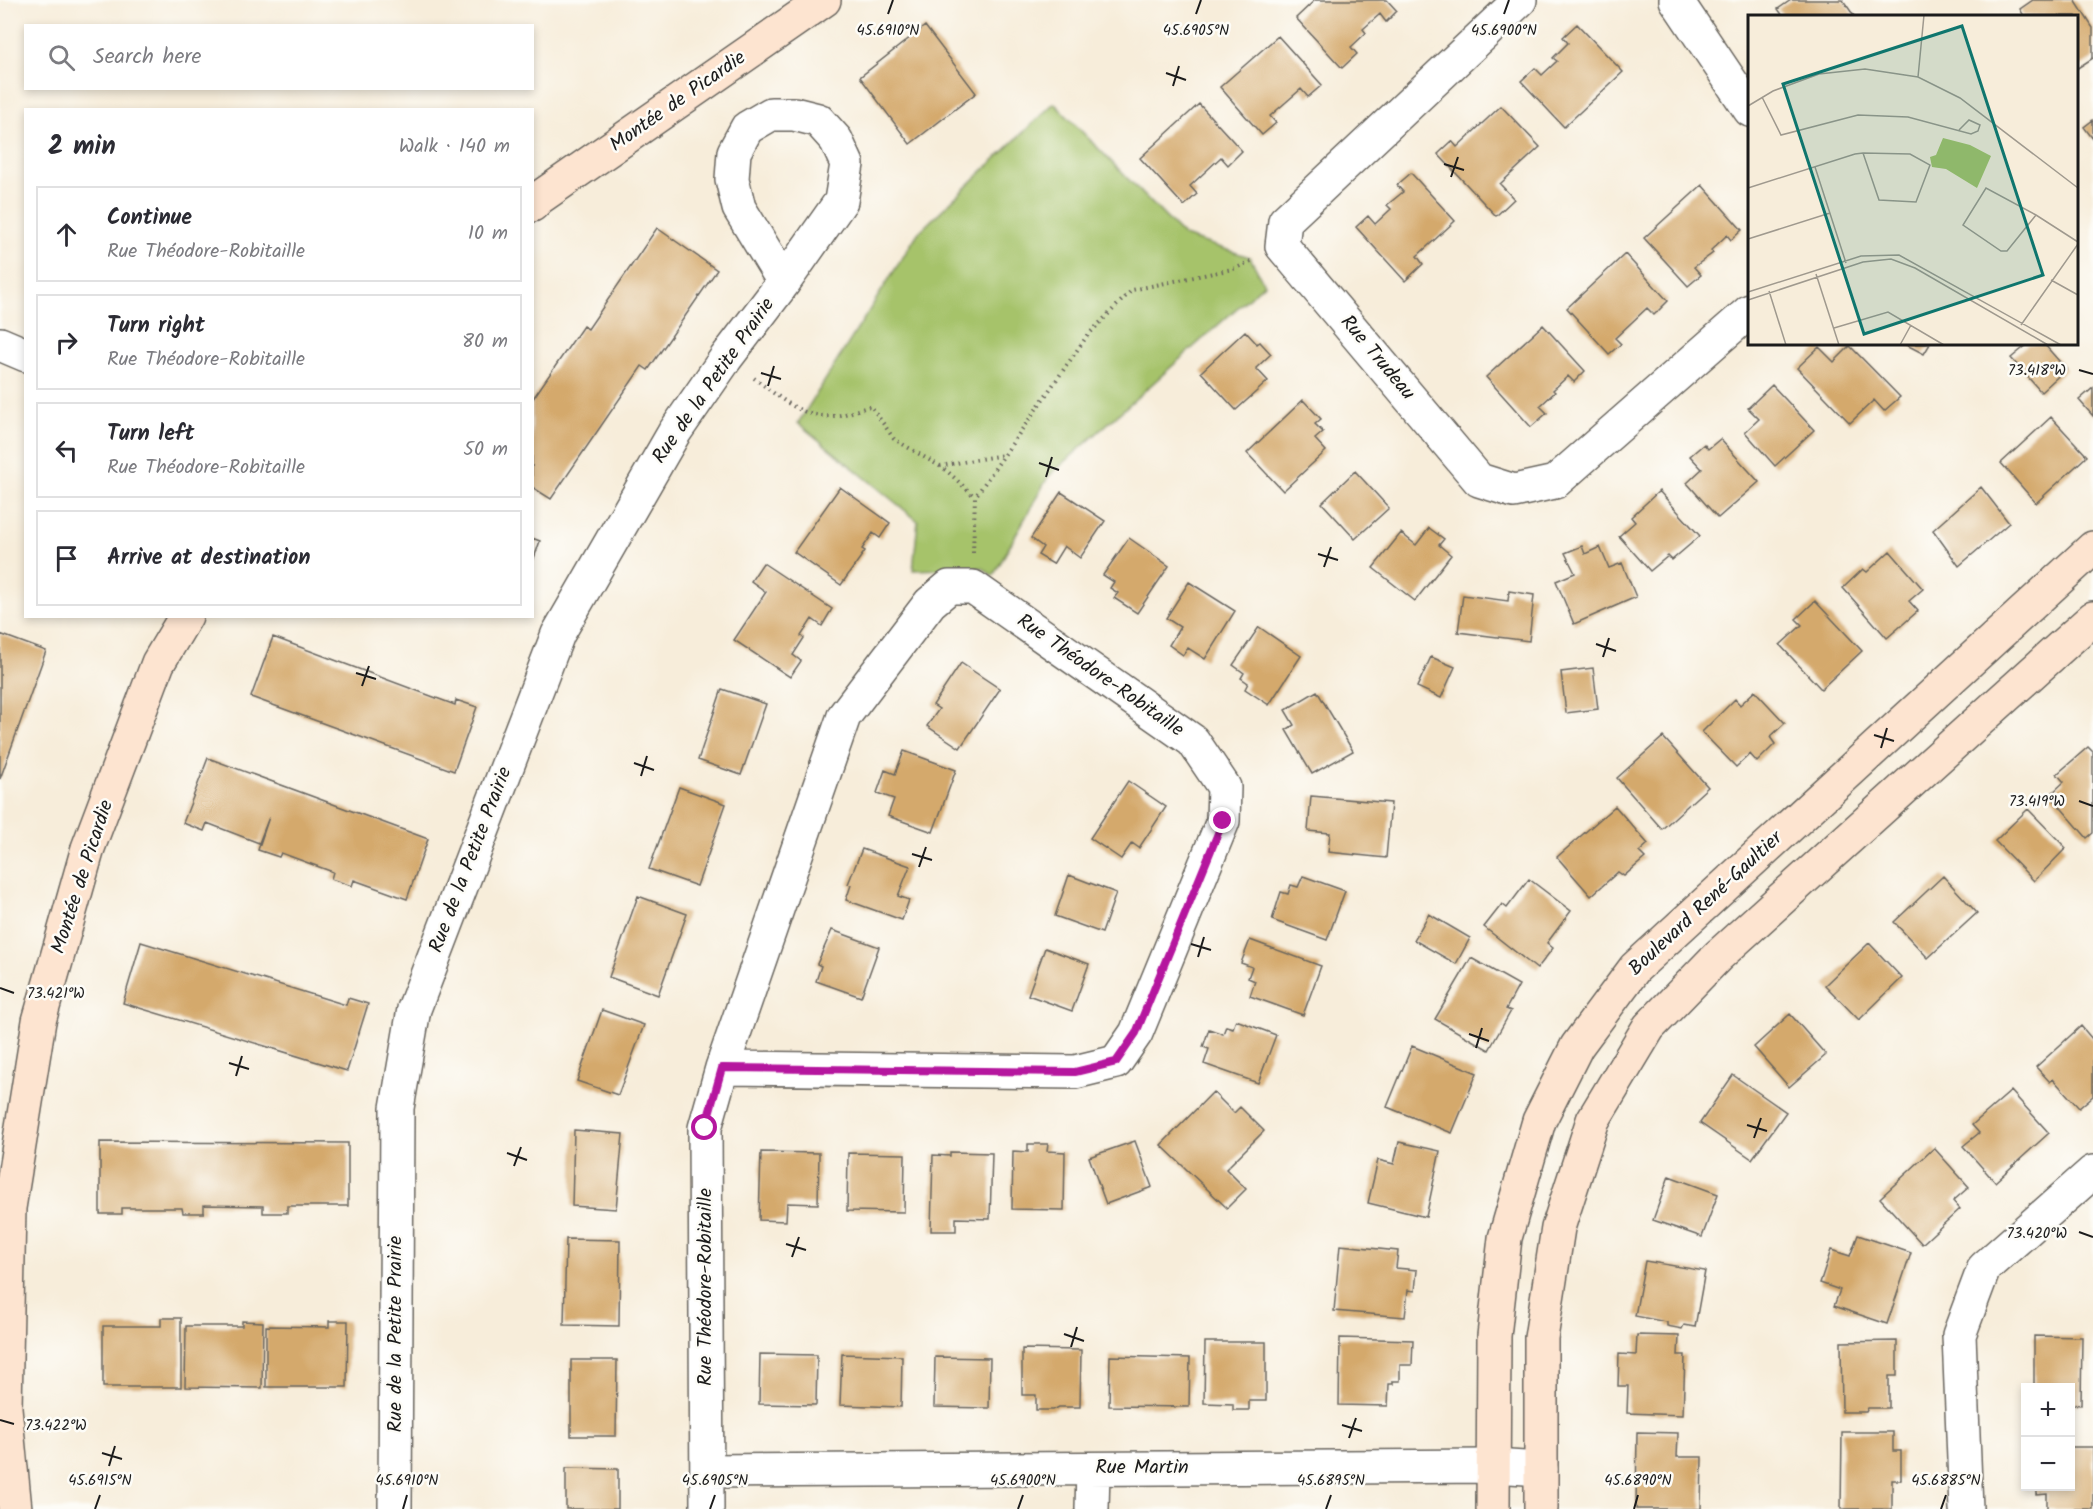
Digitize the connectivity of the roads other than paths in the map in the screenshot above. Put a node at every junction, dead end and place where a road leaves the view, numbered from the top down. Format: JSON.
{"nodes":[{"id":1,"x":824,"y":0,"type":"edge"},
{"id":2,"x":1520,"y":0,"type":"edge"},
{"id":3,"x":1676,"y":0,"type":"edge"},
{"id":4,"x":1748,"y":108,"type":"edge"},
{"id":5,"x":534,"y":203,"type":"edge"},
{"id":6,"x":784,"y":282,"type":"junction"},
{"id":7,"x":1748,"y":312,"type":"edge"},
{"id":8,"x":0,"y":344,"type":"edge"},
{"id":9,"x":24,"y":354,"type":"edge"},
{"id":10,"x":2093,"y":548,"type":"edge"},
{"id":11,"x":185,"y":618,"type":"edge"},
{"id":12,"x":2093,"y":618,"type":"edge"},
{"id":13,"x":722,"y":1068,"type":"junction"},
{"id":14,"x":2093,"y":1172,"type":"edge"},
{"id":15,"x":1494,"y":1466,"type":"junction"},
{"id":16,"x":1093,"y":1469,"type":"junction"},
{"id":17,"x":1541,"y":1469,"type":"junction"},
{"id":18,"x":708,"y":1471,"type":"junction"},
{"id":19,"x":15,"y":1509,"type":"edge"},
{"id":20,"x":394,"y":1509,"type":"edge"},
{"id":21,"x":707,"y":1509,"type":"edge"},
{"id":22,"x":1092,"y":1509,"type":"edge"},
{"id":23,"x":1493,"y":1509,"type":"edge"},
{"id":24,"x":1541,"y":1509,"type":"edge"},
{"id":25,"x":1966,"y":1509,"type":"edge"}],
"edges":[{"from":1,"to":5,"type":"street","name":"Montée de Picardie"},
{"from":2,"to":7,"type":"street","name":"Rue Trudeau"},
{"from":3,"to":4,"type":"street"},
{"from":6,"to":6,"type":"street","name":"Rue de la Petite Prairie"},
{"from":6,"to":20,"type":"street","name":"Rue de la Petite Prairie"},
{"from":8,"to":9,"type":"street"},
{"from":10,"to":15,"type":"street","name":"Boulevard René-Gaultier"},
{"from":11,"to":19,"type":"street","name":"Montée de Picardie"},
{"from":12,"to":17,"type":"street"},
{"from":13,"to":13,"type":"street","name":"Rue Théodore-Robitaille"},
{"from":13,"to":18,"type":"street","name":"Rue Théodore-Robitaille"},
{"from":14,"to":25,"type":"street"},
{"from":15,"to":16,"type":"street","name":"Rue Martin"},
{"from":15,"to":17,"type":"street","name":"Rue Martin"},
{"from":15,"to":23,"type":"street","name":"Boulevard René-Gaultier"},
{"from":16,"to":18,"type":"street","name":"Rue Martin"},
{"from":16,"to":22,"type":"street"},
{"from":17,"to":24,"type":"street"},
{"from":18,"to":21,"type":"street","name":"Rue Théodore-Robitaille"}]}
